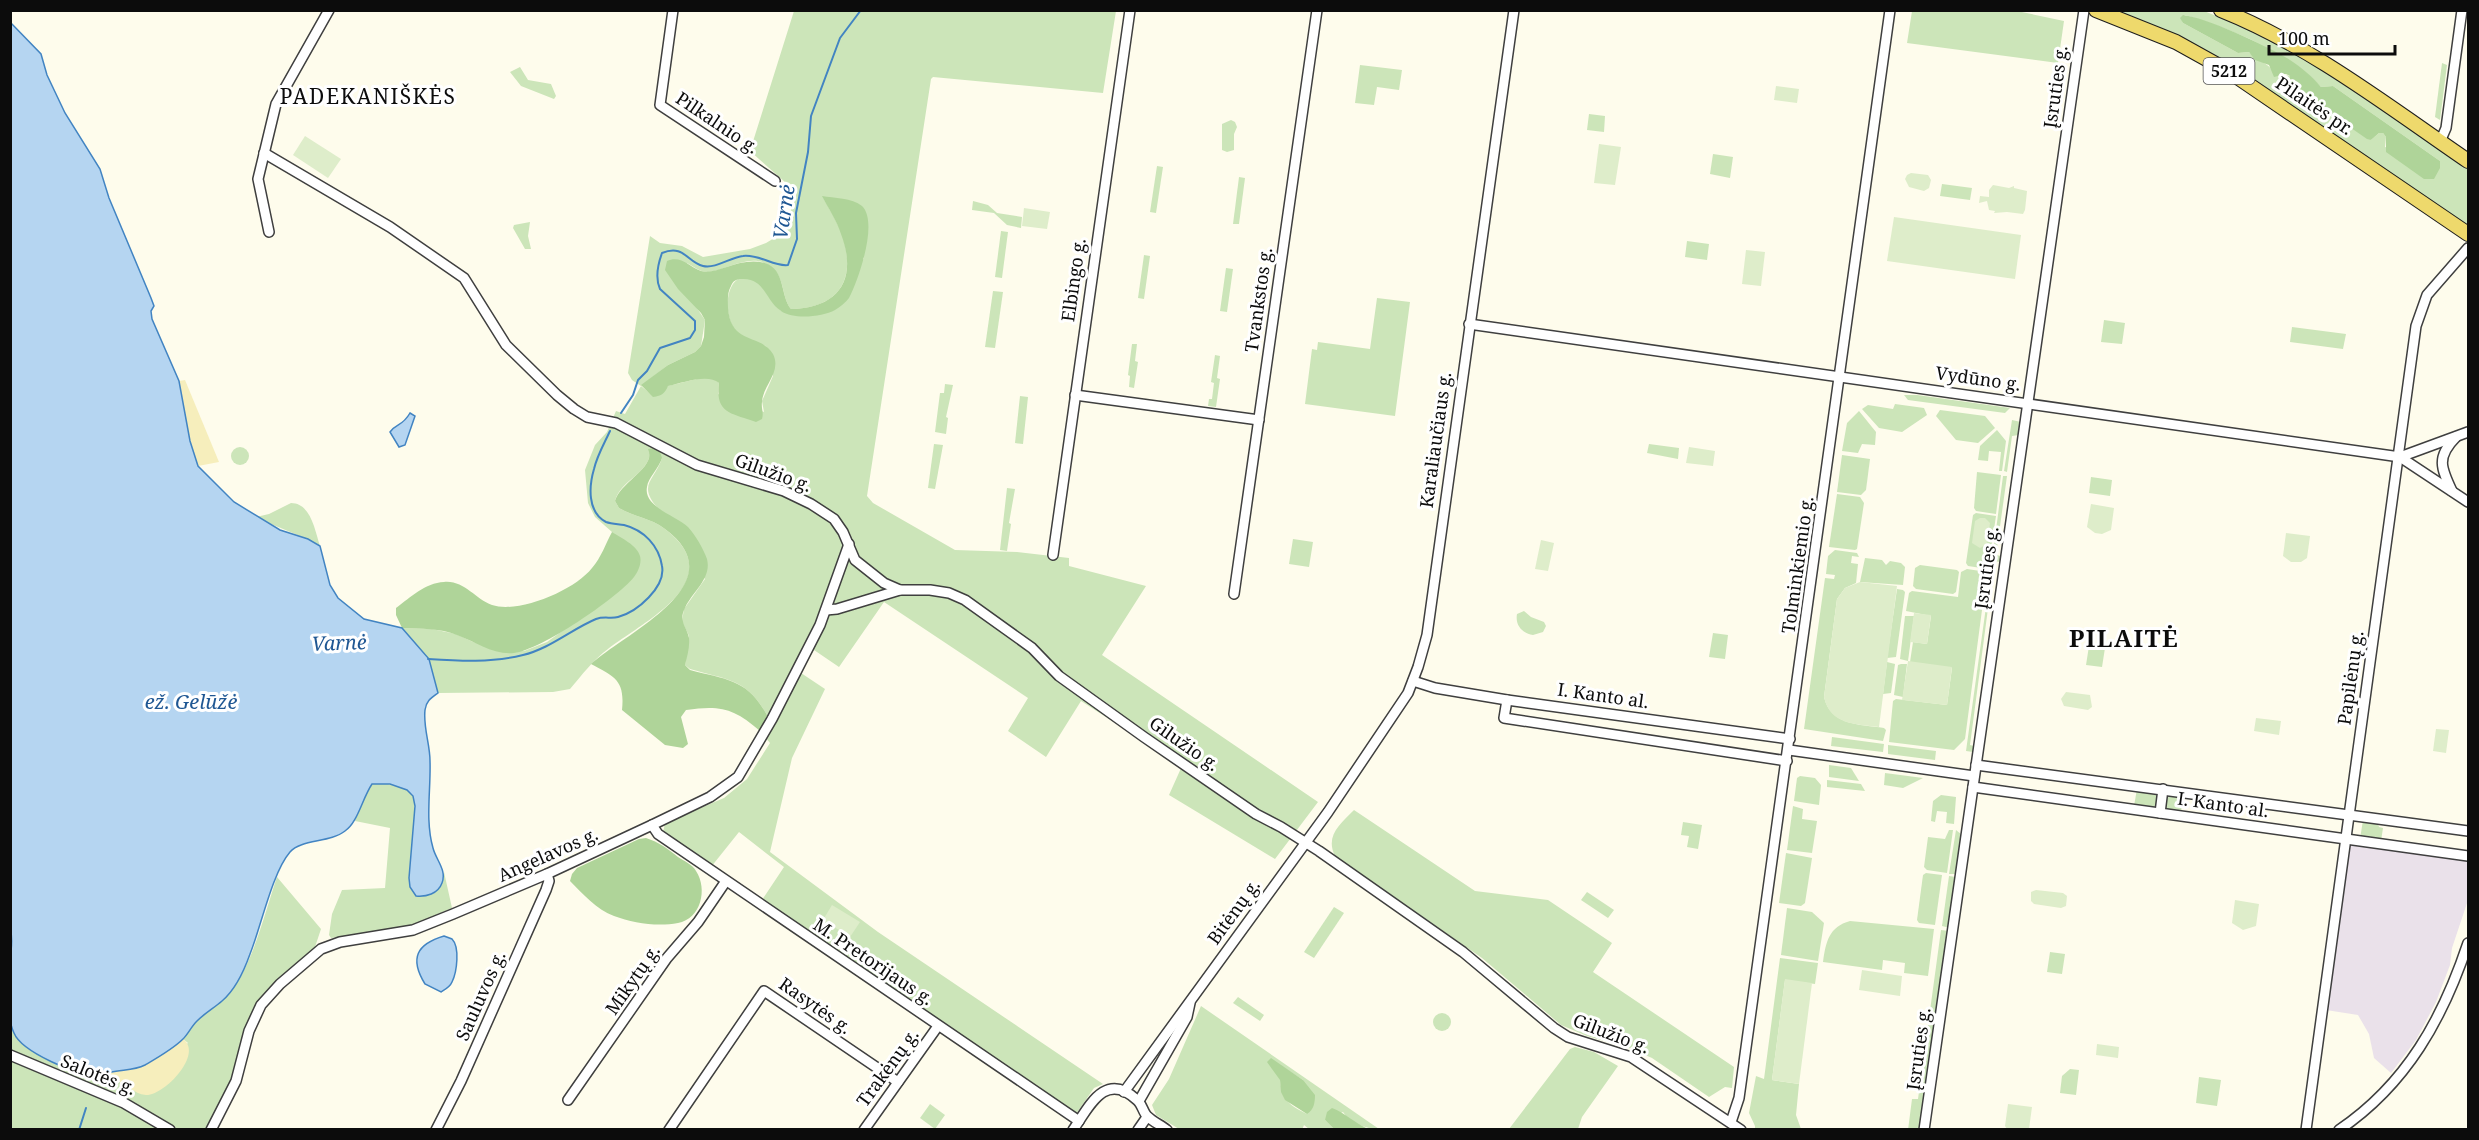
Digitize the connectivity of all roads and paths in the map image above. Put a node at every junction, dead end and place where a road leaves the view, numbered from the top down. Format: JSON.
{"nodes":[{"id":1,"x":329,"y":10,"type":"edge"},
{"id":2,"x":673,"y":10,"type":"edge"},
{"id":3,"x":1130,"y":10,"type":"edge"},
{"id":4,"x":1317,"y":10,"type":"edge"},
{"id":5,"x":1514,"y":10,"type":"edge"},
{"id":6,"x":1890,"y":10,"type":"edge"},
{"id":7,"x":2084,"y":10,"type":"edge"},
{"id":8,"x":2096,"y":10,"type":"edge"},
{"id":9,"x":2221,"y":10,"type":"edge"},
{"id":10,"x":2462,"y":10,"type":"edge"},
{"id":11,"x":2440,"y":142,"type":"junction"},
{"id":12,"x":264,"y":153,"type":"junction"},
{"id":13,"x":2469,"y":161,"type":"edge"},
{"id":14,"x":775,"y":181,"type":"dead end"},
{"id":15,"x":268,"y":232,"type":"dead end"},
{"id":16,"x":2469,"y":234,"type":"edge"},
{"id":17,"x":2469,"y":248,"type":"edge"},
{"id":18,"x":1469,"y":324,"type":"junction"},
{"id":19,"x":1839,"y":377,"type":"junction"},
{"id":20,"x":1075,"y":395,"type":"junction"},
{"id":21,"x":2028,"y":403,"type":"junction"},
{"id":22,"x":1259,"y":420,"type":"junction"},
{"id":23,"x":2469,"y":432,"type":"edge"},
{"id":24,"x":2458,"y":435,"type":"junction"},
{"id":25,"x":2400,"y":457,"type":"junction"},
{"id":26,"x":2452,"y":491,"type":"junction"},
{"id":27,"x":2469,"y":502,"type":"edge"},
{"id":28,"x":849,"y":544,"type":"junction"},
{"id":29,"x":1053,"y":555,"type":"dead end"},
{"id":30,"x":900,"y":590,"type":"junction"},
{"id":31,"x":1234,"y":594,"type":"dead end"},
{"id":32,"x":826,"y":610,"type":"junction"},
{"id":33,"x":1413,"y":681,"type":"junction"},
{"id":34,"x":1507,"y":699,"type":"junction"},
{"id":35,"x":1598,"y":712,"type":"junction"},
{"id":36,"x":1638,"y":718,"type":"junction"},
{"id":37,"x":1595,"y":732,"type":"junction"},
{"id":38,"x":1635,"y":738,"type":"junction"},
{"id":39,"x":1790,"y":739,"type":"junction"},
{"id":40,"x":1789,"y":750,"type":"junction"},
{"id":41,"x":1787,"y":761,"type":"junction"},
{"id":42,"x":1976,"y":765,"type":"junction"},
{"id":43,"x":1974,"y":776,"type":"junction"},
{"id":44,"x":1973,"y":786,"type":"junction"},
{"id":45,"x":2163,"y":789,"type":"junction"},
{"id":46,"x":2160,"y":813,"type":"junction"},
{"id":47,"x":2349,"y":815,"type":"junction"},
{"id":48,"x":652,"y":825,"type":"junction"},
{"id":49,"x":2469,"y":831,"type":"edge"},
{"id":50,"x":2346,"y":839,"type":"junction"},
{"id":51,"x":1305,"y":842,"type":"junction"},
{"id":52,"x":2469,"y":856,"type":"edge"},
{"id":53,"x":547,"y":874,"type":"junction"},
{"id":54,"x":726,"y":881,"type":"junction"},
{"id":55,"x":2469,"y":943,"type":"edge"},
{"id":56,"x":1190,"y":1003,"type":"junction"},
{"id":57,"x":938,"y":1026,"type":"junction"},
{"id":58,"x":10,"y":1055,"type":"edge"},
{"id":59,"x":898,"y":1082,"type":"junction"},
{"id":60,"x":1124,"y":1092,"type":"junction"},
{"id":61,"x":568,"y":1100,"type":"dead end"},
{"id":62,"x":1139,"y":1101,"type":"junction"},
{"id":63,"x":1148,"y":1117,"type":"junction"},
{"id":64,"x":1731,"y":1122,"type":"junction"},
{"id":65,"x":1076,"y":1125,"type":"edge"},
{"id":66,"x":170,"y":1130,"type":"edge"},
{"id":67,"x":210,"y":1130,"type":"edge"},
{"id":68,"x":436,"y":1130,"type":"edge"},
{"id":69,"x":669,"y":1130,"type":"edge"},
{"id":70,"x":864,"y":1130,"type":"edge"},
{"id":71,"x":1138,"y":1130,"type":"edge"},
{"id":72,"x":1167,"y":1130,"type":"edge"},
{"id":73,"x":1741,"y":1130,"type":"edge"},
{"id":74,"x":1924,"y":1130,"type":"edge"},
{"id":75,"x":2306,"y":1130,"type":"edge"},
{"id":76,"x":2340,"y":1130,"type":"edge"}],
"edges":[{"from":1,"to":12,"type":"street"},
{"from":2,"to":14,"type":"street","name":"Pilkalnio g."},
{"from":3,"to":20,"type":"street","name":"Elbingo g."},
{"from":4,"to":22,"type":"street","name":"Tvankstos g."},
{"from":5,"to":18,"type":"street","name":"Karaliaučiaus g."},
{"from":6,"to":19,"type":"street","name":"Tolminkiemio g."},
{"from":7,"to":21,"type":"street","name":"Įsruties g."},
{"from":8,"to":16,"type":"main road","name":"Pilaitės pr.","number":"5212"},
{"from":9,"to":11,"type":"main road"},
{"from":10,"to":11,"type":"street"},
{"from":11,"to":13,"type":"main road"},
{"from":12,"to":15,"type":"street"},
{"from":12,"to":28,"type":"street","name":"Gilužio g."},
{"from":17,"to":25,"type":"street","name":"Papilėnų g."},
{"from":18,"to":19,"type":"street","name":"Vydūno g."},
{"from":18,"to":33,"type":"street","name":"Karaliaučiaus g."},
{"from":19,"to":21,"type":"street","name":"Vydūno g."},
{"from":19,"to":39,"type":"street","name":"Tolminkiemio g."},
{"from":20,"to":22,"type":"street"},
{"from":20,"to":29,"type":"street","name":"Elbingo g."},
{"from":21,"to":25,"type":"street","name":"Vydūno g."},
{"from":21,"to":42,"type":"street","name":"Įsruties g."},
{"from":22,"to":31,"type":"street","name":"Tvankstos g."},
{"from":23,"to":24,"type":"street"},
{"from":24,"to":25,"type":"street"},
{"from":24,"to":26,"type":"street"},
{"from":25,"to":26,"type":"street","name":"Vydūno g."},
{"from":25,"to":47,"type":"street","name":"Papilėnų g."},
{"from":26,"to":27,"type":"street","name":"Vydūno g."},
{"from":28,"to":30,"type":"street","name":"Gilužio g."},
{"from":28,"to":32,"type":"street","name":"Angelavos g."},
{"from":30,"to":32,"type":"street"},
{"from":30,"to":51,"type":"street","name":"Gilužio g."},
{"from":32,"to":48,"type":"street","name":"Angelavos g."},
{"from":33,"to":34,"type":"street","name":"I. Kanto al."},
{"from":33,"to":51,"type":"street","name":"Karaliaučiaus g."},
{"from":34,"to":35,"type":"street","name":"I. Kanto al."},
{"from":34,"to":37,"type":"street","name":"I. Kanto al."},
{"from":35,"to":36,"type":"street","name":"I. Kanto al."},
{"from":35,"to":37,"type":"street"},
{"from":36,"to":38,"type":"street"},
{"from":36,"to":39,"type":"street","name":"I. Kanto al."},
{"from":37,"to":38,"type":"street","name":"I. Kanto al."},
{"from":38,"to":41,"type":"street","name":"I. Kanto al."},
{"from":39,"to":40,"type":"street","name":"Tolminkiemio g."},
{"from":40,"to":41,"type":"street","name":"Tolminkiemio g."},
{"from":40,"to":43,"type":"street"},
{"from":41,"to":64,"type":"street","name":"Tolminkiemio g."},
{"from":42,"to":43,"type":"street","name":"Įsruties g."},
{"from":42,"to":45,"type":"street","name":"I. Kanto al."},
{"from":43,"to":44,"type":"street","name":"Įsruties g."},
{"from":44,"to":46,"type":"street","name":"I. Kanto al."},
{"from":44,"to":74,"type":"street","name":"Įsruties g."},
{"from":45,"to":46,"type":"street"},
{"from":45,"to":47,"type":"street","name":"I. Kanto al."},
{"from":46,"to":50,"type":"street","name":"I. Kanto al."},
{"from":47,"to":49,"type":"street","name":"I. Kanto al."},
{"from":47,"to":50,"type":"street","name":"Papilėnų g."},
{"from":48,"to":53,"type":"street","name":"Angelavos g."},
{"from":48,"to":54,"type":"street","name":"M. Pretorijaus g."},
{"from":50,"to":52,"type":"street","name":"I. Kanto al."},
{"from":50,"to":75,"type":"street","name":"Papilėnų g."},
{"from":51,"to":56,"type":"street","name":"Bitėnų g."},
{"from":51,"to":64,"type":"street","name":"Gilužio g."},
{"from":53,"to":67,"type":"street","name":"Angelavos g."},
{"from":53,"to":68,"type":"street","name":"Sauluvos g."},
{"from":54,"to":57,"type":"street","name":"M. Pretorijaus g."},
{"from":54,"to":61,"type":"street","name":"Mikytų g."},
{"from":55,"to":76,"type":"street"},
{"from":56,"to":60,"type":"street","name":"Bitėnų g."},
{"from":56,"to":62,"type":"street","name":"Bitėnų g."},
{"from":57,"to":59,"type":"street","name":"Trakėnų g."},
{"from":57,"to":65,"type":"street","name":"M. Pretorijaus g."},
{"from":58,"to":66,"type":"street","name":"Salotės g."},
{"from":59,"to":69,"type":"street","name":"Rasytės g."},
{"from":59,"to":70,"type":"street","name":"Trakėnų g."},
{"from":60,"to":62,"type":"street"},
{"from":60,"to":65,"type":"street"},
{"from":62,"to":63,"type":"street"},
{"from":63,"to":71,"type":"street"},
{"from":63,"to":72,"type":"street"},
{"from":64,"to":73,"type":"street","name":"Gilužio g."}]}
